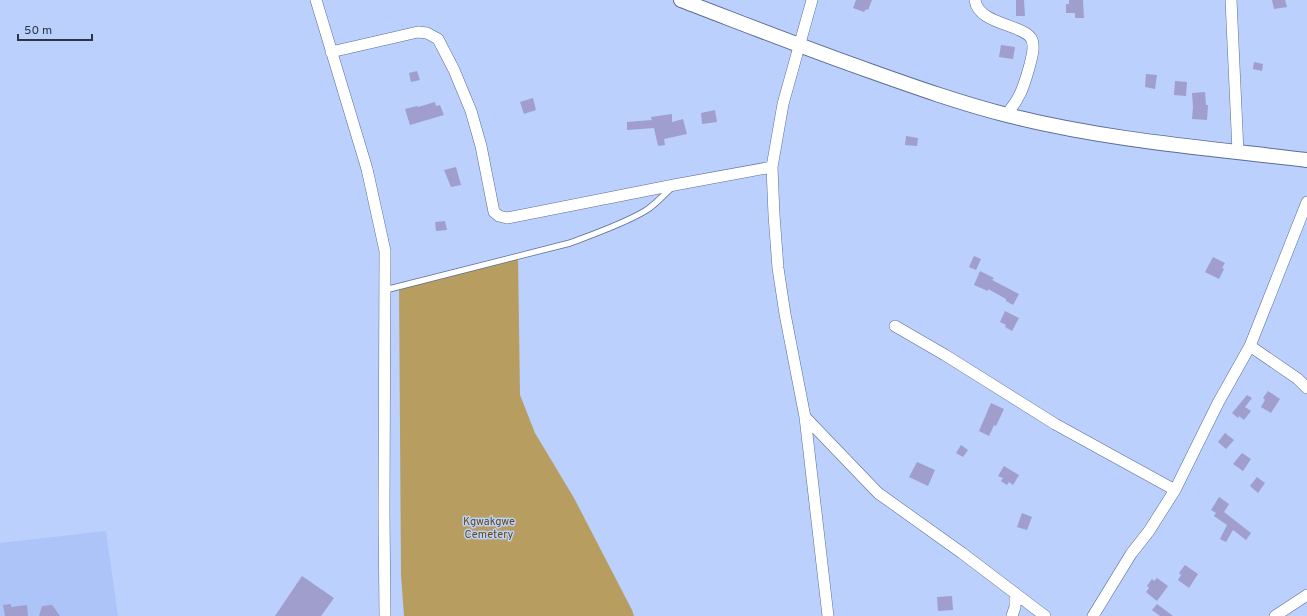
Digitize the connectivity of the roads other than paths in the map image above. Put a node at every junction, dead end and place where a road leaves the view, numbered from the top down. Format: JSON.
{"nodes":[{"id":1,"x":316,"y":0,"type":"edge"},
{"id":2,"x":681,"y":0,"type":"edge"},
{"id":3,"x":812,"y":0,"type":"edge"},
{"id":4,"x":974,"y":0,"type":"edge"},
{"id":5,"x":1231,"y":0,"type":"edge"},
{"id":6,"x":799,"y":46,"type":"junction"},
{"id":7,"x":331,"y":52,"type":"junction"},
{"id":8,"x":1006,"y":115,"type":"junction"},
{"id":9,"x":1238,"y":152,"type":"junction"},
{"id":10,"x":1307,"y":160,"type":"edge"},
{"id":11,"x":772,"y":167,"type":"junction"},
{"id":12,"x":674,"y":185,"type":"junction"},
{"id":13,"x":1307,"y":202,"type":"edge"},
{"id":14,"x":385,"y":290,"type":"junction"},
{"id":15,"x":895,"y":326,"type":"dead end"},
{"id":16,"x":1250,"y":346,"type":"junction"},
{"id":17,"x":1307,"y":388,"type":"edge"},
{"id":18,"x":805,"y":417,"type":"junction"},
{"id":19,"x":1174,"y":490,"type":"junction"},
{"id":20,"x":1015,"y":593,"type":"junction"},
{"id":21,"x":1307,"y":595,"type":"edge"},
{"id":22,"x":385,"y":616,"type":"edge"},
{"id":23,"x":828,"y":616,"type":"edge"},
{"id":24,"x":1012,"y":616,"type":"edge"},
{"id":25,"x":1045,"y":616,"type":"edge"},
{"id":26,"x":1093,"y":616,"type":"edge"},
{"id":27,"x":1275,"y":616,"type":"edge"}],
"edges":[{"from":1,"to":7,"type":"street"},
{"from":2,"to":6,"type":"street"},
{"from":3,"to":6,"type":"street"},
{"from":4,"to":8,"type":"street"},
{"from":5,"to":9,"type":"street"},
{"from":6,"to":8,"type":"street"},
{"from":6,"to":11,"type":"street"},
{"from":7,"to":12,"type":"street"},
{"from":7,"to":14,"type":"street"},
{"from":8,"to":9,"type":"street"},
{"from":9,"to":10,"type":"street"},
{"from":11,"to":12,"type":"street"},
{"from":11,"to":18,"type":"street"},
{"from":12,"to":14,"type":"lane"},
{"from":13,"to":16,"type":"street"},
{"from":14,"to":22,"type":"street"},
{"from":15,"to":19,"type":"street"},
{"from":16,"to":17,"type":"street"},
{"from":16,"to":19,"type":"street"},
{"from":18,"to":20,"type":"street"},
{"from":18,"to":23,"type":"street"},
{"from":19,"to":26,"type":"street"},
{"from":20,"to":24,"type":"street"},
{"from":20,"to":25,"type":"street"},
{"from":21,"to":27,"type":"street"}]}
